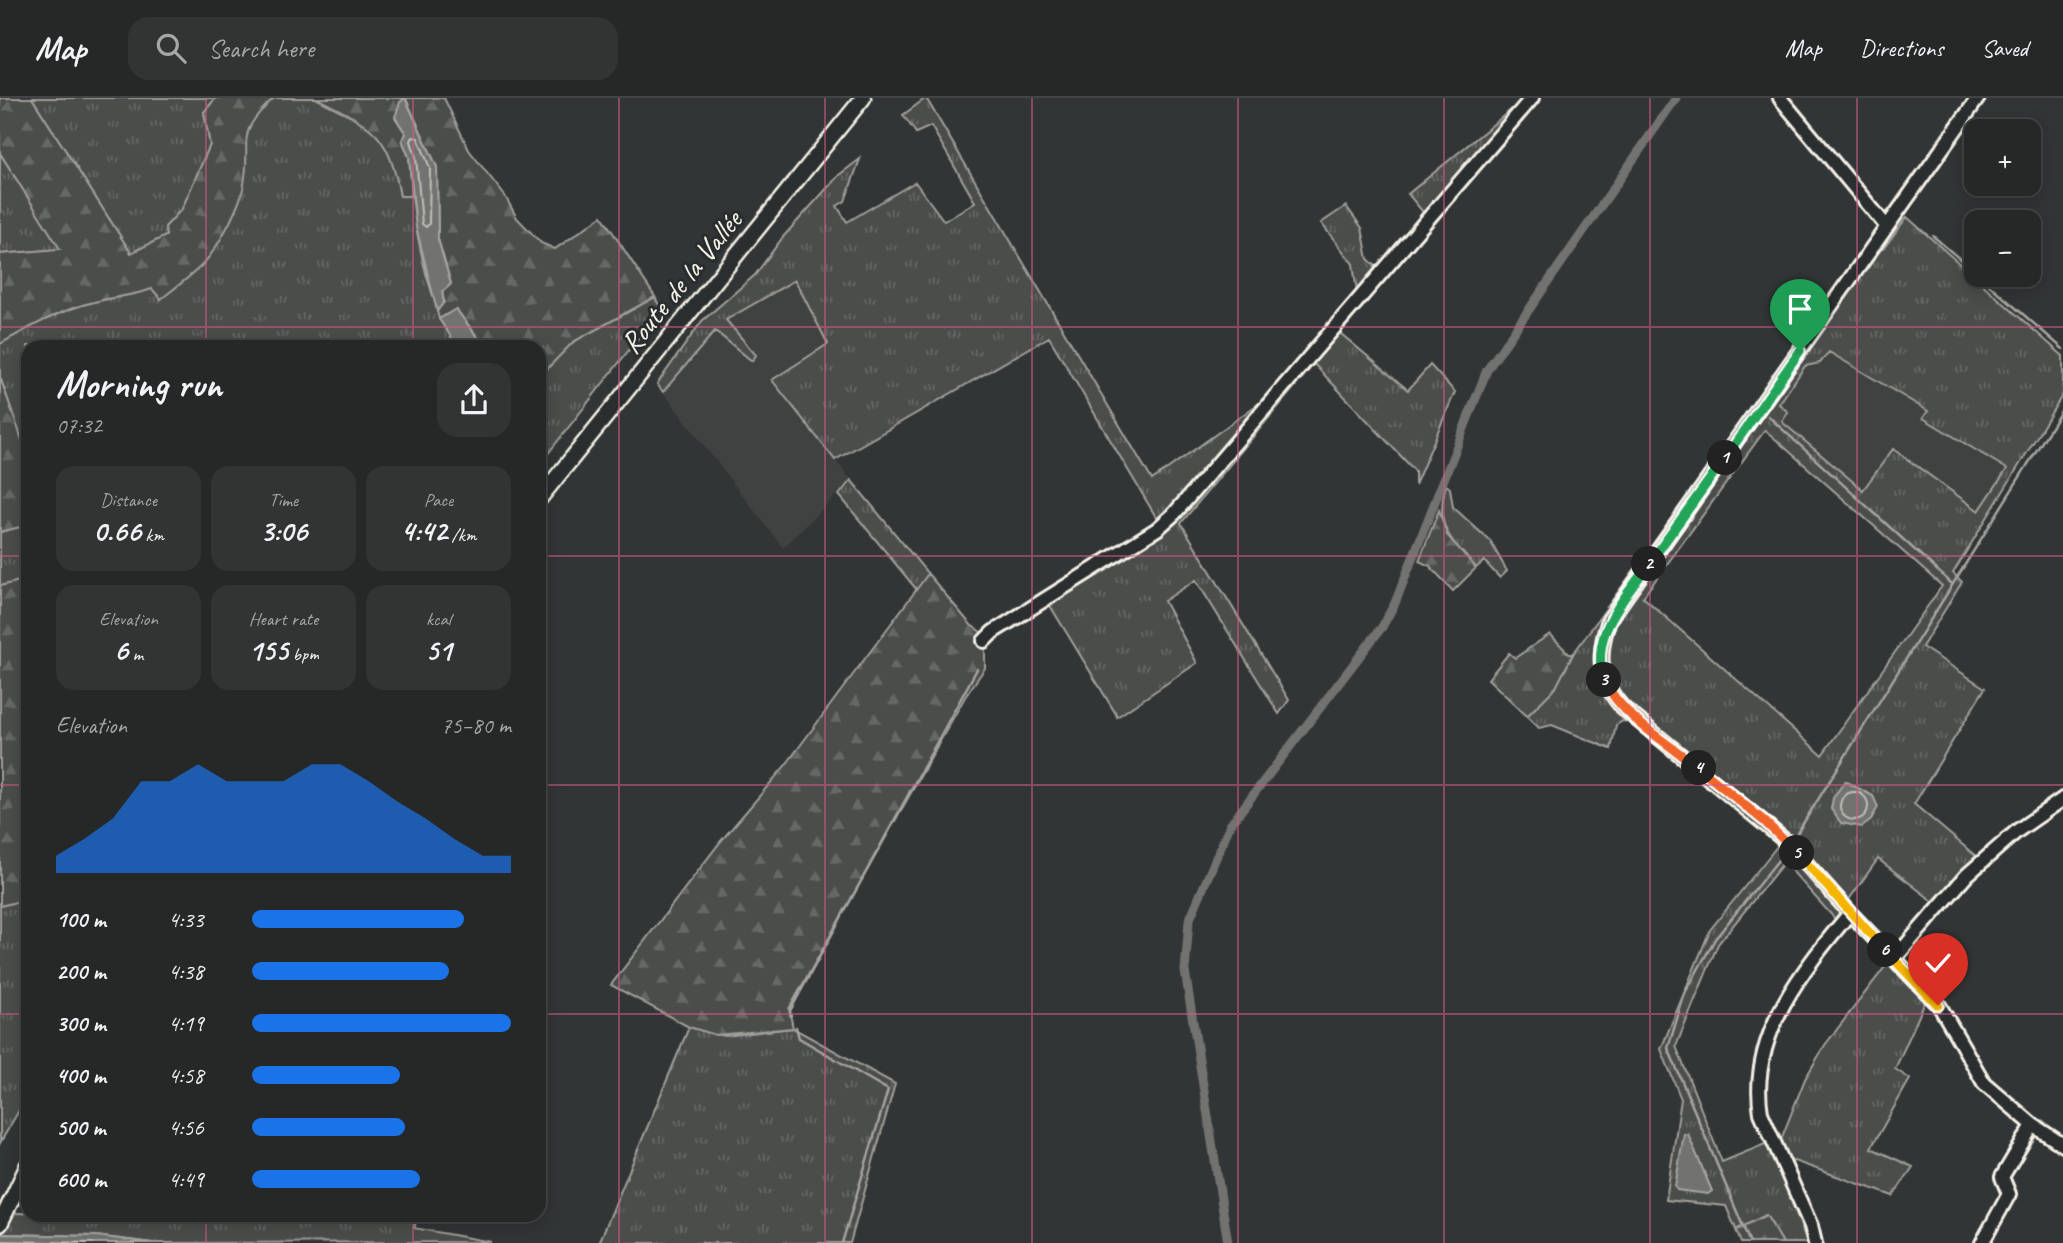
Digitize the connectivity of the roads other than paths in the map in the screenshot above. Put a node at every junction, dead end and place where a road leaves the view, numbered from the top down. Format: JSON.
{"nodes":[{"id":1,"x":863,"y":98,"type":"edge"},
{"id":2,"x":1532,"y":98,"type":"edge"},
{"id":3,"x":1780,"y":98,"type":"edge"},
{"id":4,"x":1979,"y":98,"type":"edge"},
{"id":5,"x":1887,"y":228,"type":"junction"},
{"id":6,"x":546,"y":490,"type":"edge"},
{"id":7,"x":984,"y":642,"type":"dead end"},
{"id":8,"x":2063,"y":799,"type":"edge"},
{"id":9,"x":1850,"y":913,"type":"junction"},
{"id":10,"x":1894,"y":959,"type":"junction"},
{"id":11,"x":2033,"y":1125,"type":"junction"},
{"id":12,"x":2063,"y":1145,"type":"edge"},
{"id":13,"x":21,"y":1180,"type":"edge"},
{"id":14,"x":0,"y":1223,"type":"edge"},
{"id":15,"x":1815,"y":1243,"type":"edge"},
{"id":16,"x":1982,"y":1243,"type":"edge"}],
"edges":[{"from":1,"to":6,"type":"main road","name":"Route de la Vallée"},
{"from":2,"to":7,"type":"street"},
{"from":3,"to":5,"type":"street"},
{"from":4,"to":5,"type":"street"},
{"from":5,"to":9,"type":"street"},
{"from":8,"to":10,"type":"street"},
{"from":9,"to":10,"type":"street"},
{"from":9,"to":15,"type":"street"},
{"from":10,"to":11,"type":"street"},
{"from":11,"to":12,"type":"street"},
{"from":11,"to":16,"type":"street"},
{"from":13,"to":14,"type":"main road"}]}
